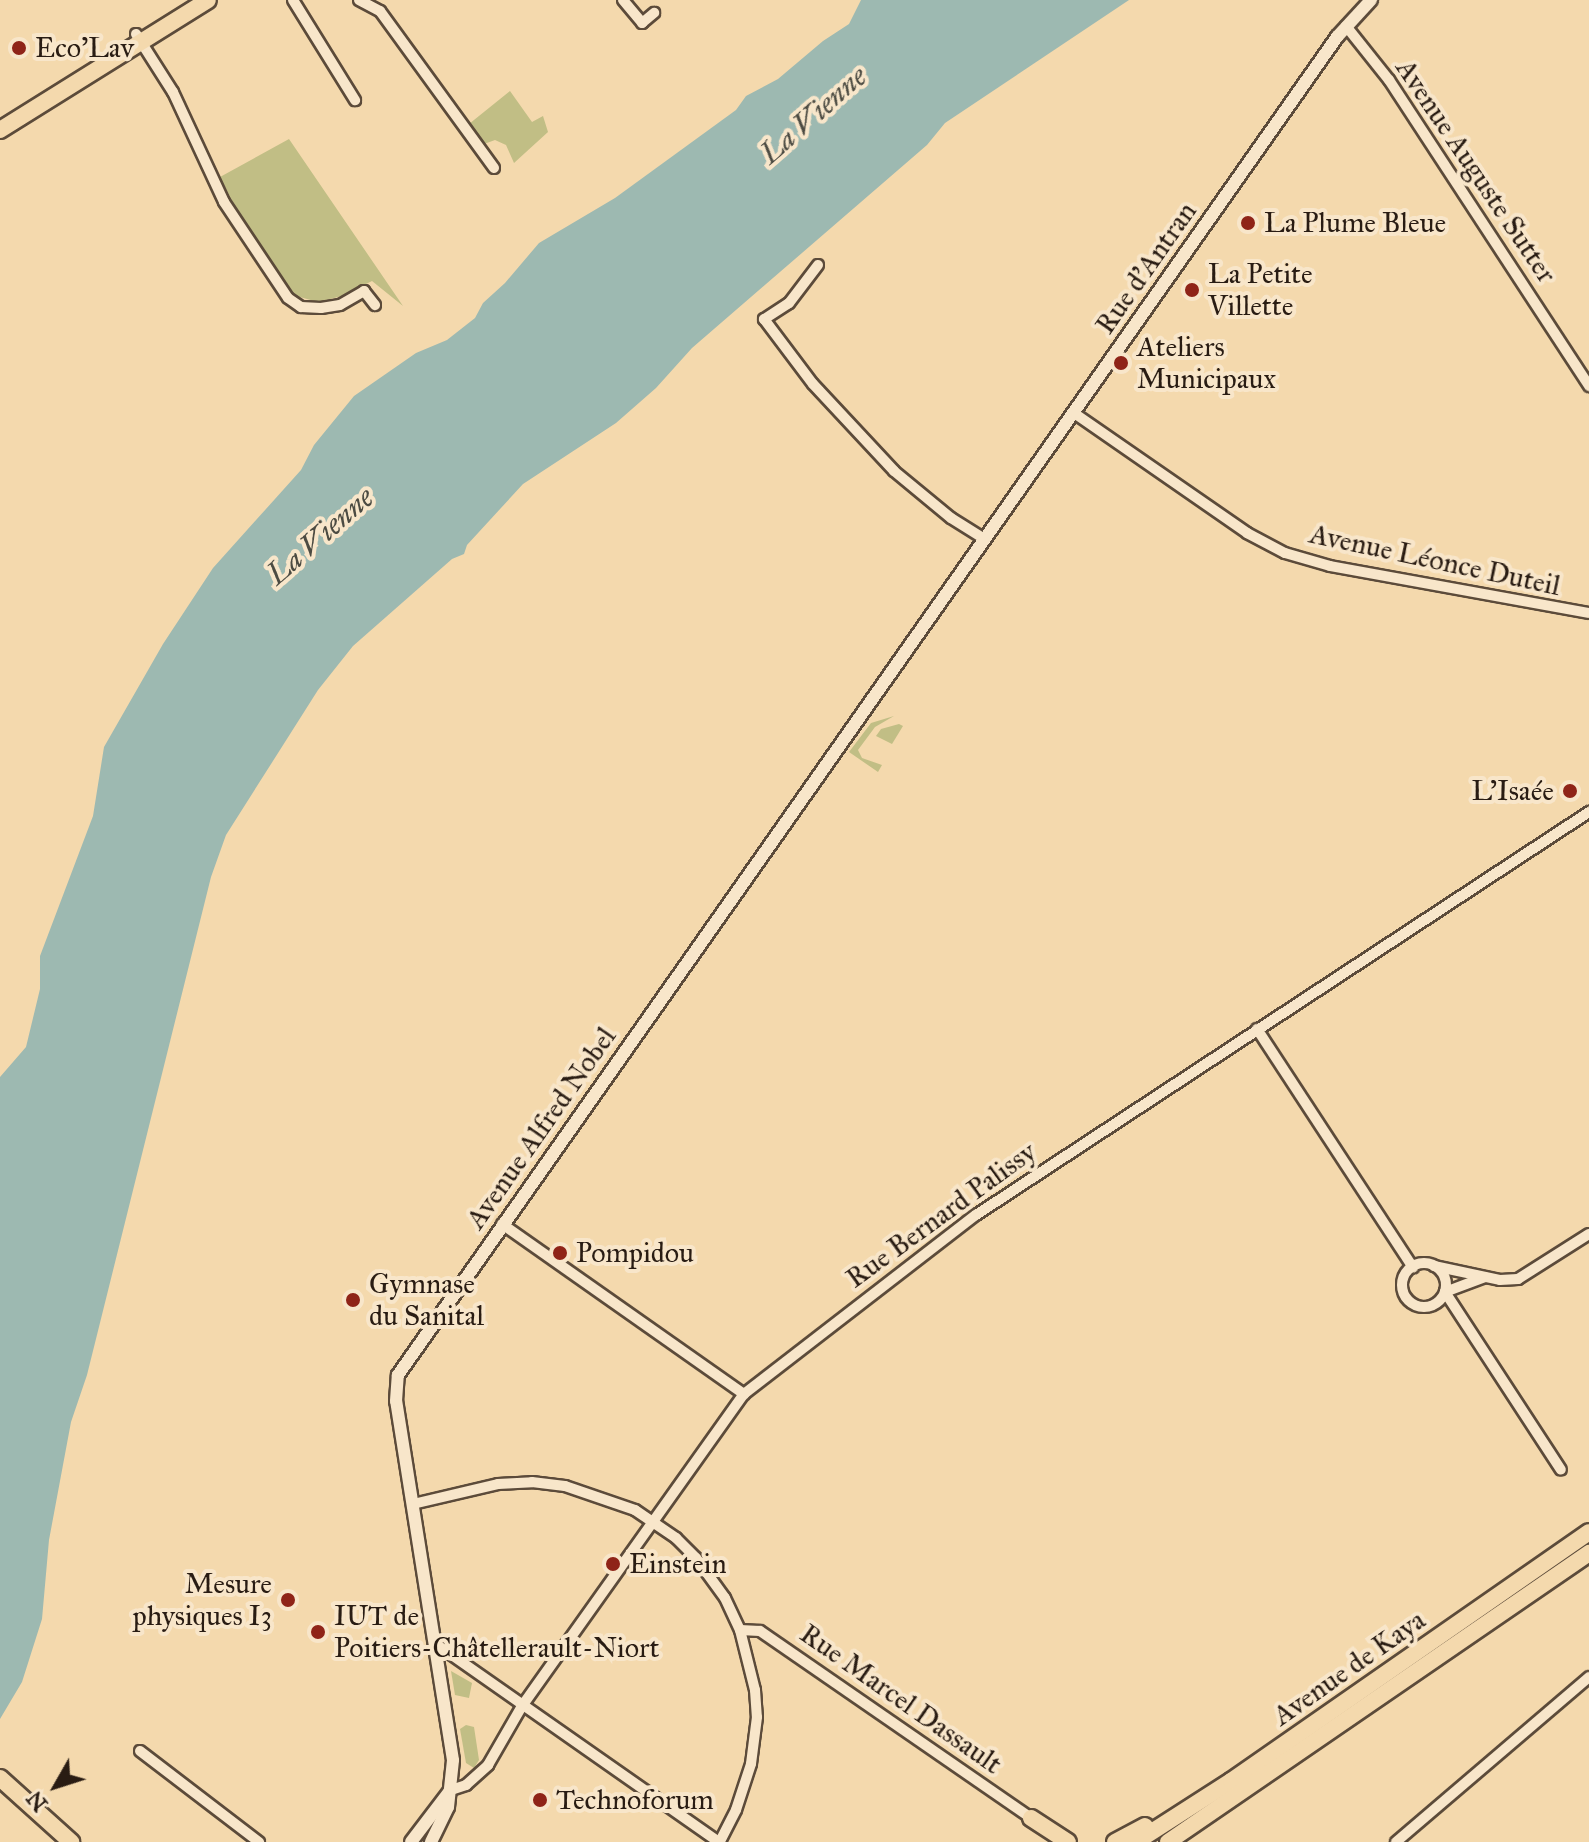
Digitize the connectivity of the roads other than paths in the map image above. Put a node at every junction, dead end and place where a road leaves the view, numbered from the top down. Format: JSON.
{"nodes":[{"id":1,"x":190,"y":0,"type":"edge"},
{"id":2,"x":208,"y":0,"type":"edge"},
{"id":3,"x":293,"y":0,"type":"edge"},
{"id":4,"x":359,"y":0,"type":"edge"},
{"id":5,"x":623,"y":0,"type":"edge"},
{"id":6,"x":1371,"y":0,"type":"edge"},
{"id":7,"x":654,"y":13,"type":"dead end"},
{"id":8,"x":1346,"y":26,"type":"junction"},
{"id":9,"x":139,"y":38,"type":"junction"},
{"id":10,"x":355,"y":100,"type":"dead end"},
{"id":11,"x":0,"y":119,"type":"edge"},
{"id":12,"x":0,"y":130,"type":"edge"},
{"id":13,"x":494,"y":168,"type":"dead end"},
{"id":14,"x":818,"y":265,"type":"dead end"},
{"id":15,"x":375,"y":305,"type":"dead end"},
{"id":16,"x":1589,"y":386,"type":"edge"},
{"id":17,"x":1074,"y":413,"type":"junction"},
{"id":18,"x":985,"y":539,"type":"junction"},
{"id":19,"x":966,"y":567,"type":"joint"},
{"id":20,"x":1589,"y":613,"type":"edge"},
{"id":21,"x":1589,"y":812,"type":"edge"},
{"id":22,"x":1257,"y":1029,"type":"junction"},
{"id":23,"x":502,"y":1224,"type":"junction"},
{"id":24,"x":1589,"y":1234,"type":"edge"},
{"id":25,"x":1434,"y":1266,"type":"junction"},
{"id":26,"x":1413,"y":1267,"type":"junction"},
{"id":27,"x":1485,"y":1277,"type":"junction"},
{"id":28,"x":1445,"y":1292,"type":"junction"},
{"id":29,"x":744,"y":1394,"type":"junction"},
{"id":30,"x":1561,"y":1470,"type":"dead end"},
{"id":31,"x":413,"y":1504,"type":"junction"},
{"id":32,"x":653,"y":1521,"type":"junction"},
{"id":33,"x":1589,"y":1532,"type":"edge"},
{"id":34,"x":1589,"y":1553,"type":"edge"},
{"id":35,"x":740,"y":1630,"type":"junction"},
{"id":36,"x":436,"y":1644,"type":"junction"},
{"id":37,"x":1589,"y":1677,"type":"edge"},
{"id":38,"x":522,"y":1706,"type":"junction"},
{"id":39,"x":140,"y":1751,"type":"dead end"},
{"id":40,"x":1231,"y":1781,"type":"junction"},
{"id":41,"x":5,"y":1783,"type":"edge"},
{"id":42,"x":451,"y":1790,"type":"junction"},
{"id":43,"x":1031,"y":1818,"type":"junction"},
{"id":44,"x":71,"y":1842,"type":"edge"},
{"id":45,"x":259,"y":1842,"type":"edge"},
{"id":46,"x":411,"y":1842,"type":"edge"},
{"id":47,"x":431,"y":1842,"type":"edge"},
{"id":48,"x":719,"y":1842,"type":"edge"},
{"id":49,"x":1046,"y":1842,"type":"edge"},
{"id":50,"x":1068,"y":1842,"type":"edge"},
{"id":51,"x":1115,"y":1842,"type":"edge"},
{"id":52,"x":1136,"y":1842,"type":"edge"},
{"id":53,"x":1168,"y":1842,"type":"edge"},
{"id":54,"x":1396,"y":1842,"type":"edge"}],
"edges":[{"from":1,"to":9,"type":"main road"},
{"from":2,"to":9,"type":"main road"},
{"from":3,"to":10,"type":"street"},
{"from":4,"to":13,"type":"street"},
{"from":5,"to":7,"type":"street"},
{"from":6,"to":8,"type":"street","name":"Rue d'Antran"},
{"from":8,"to":16,"type":"street","name":"Avenue Auguste Sutter"},
{"from":8,"to":17,"type":"street","name":"Rue d'Antran"},
{"from":9,"to":11,"type":"main road"},
{"from":9,"to":12,"type":"main road"},
{"from":9,"to":15,"type":"street"},
{"from":14,"to":18,"type":"street"},
{"from":17,"to":18,"type":"street","name":"Rue d'Antran"},
{"from":17,"to":20,"type":"street","name":"Avenue Léonce Duteil"},
{"from":18,"to":19,"type":"street","name":"Rue d'Antran"},
{"from":19,"to":23,"type":"street","name":"Avenue Alfred Nobel"},
{"from":21,"to":22,"type":"street","name":"Rue Bernard Palissy"},
{"from":22,"to":26,"type":"street"},
{"from":22,"to":29,"type":"street","name":"Rue Bernard Palissy"},
{"from":23,"to":29,"type":"street"},
{"from":23,"to":31,"type":"street","name":"Avenue Alfred Nobel"},
{"from":24,"to":27,"type":"street"},
{"from":25,"to":26,"type":"street"},
{"from":25,"to":27,"type":"street"},
{"from":25,"to":28,"type":"street"},
{"from":26,"to":28,"type":"street"},
{"from":27,"to":28,"type":"street"},
{"from":28,"to":30,"type":"street"},
{"from":29,"to":32,"type":"street","name":"Rue Bernard Palissy"},
{"from":31,"to":32,"type":"street"},
{"from":31,"to":36,"type":"street","name":"Avenue Alfred Nobel"},
{"from":32,"to":35,"type":"street"},
{"from":32,"to":38,"type":"street","name":"Rue Bernard Palissy"},
{"from":33,"to":40,"type":"main road","name":"Avenue de Kaya"},
{"from":34,"to":53,"type":"main road","name":"Avenue de Kaya"},
{"from":35,"to":43,"type":"street","name":"Rue Marcel Dassault"},
{"from":35,"to":48,"type":"street"},
{"from":36,"to":38,"type":"street"},
{"from":36,"to":42,"type":"street","name":"Avenue Alfred Nobel"},
{"from":37,"to":54,"type":"street"},
{"from":38,"to":42,"type":"street","name":"Rue Bernard Palissy"},
{"from":38,"to":48,"type":"street"},
{"from":39,"to":45,"type":"street"},
{"from":40,"to":51,"type":"main road"},
{"from":40,"to":52,"type":"main road","name":"Avenue de Kaya"},
{"from":41,"to":44,"type":"main road"},
{"from":42,"to":46,"type":"street"},
{"from":42,"to":47,"type":"street","name":"Avenue Alfred Nobel"},
{"from":43,"to":49,"type":"main road"},
{"from":43,"to":50,"type":"main road"}]}
